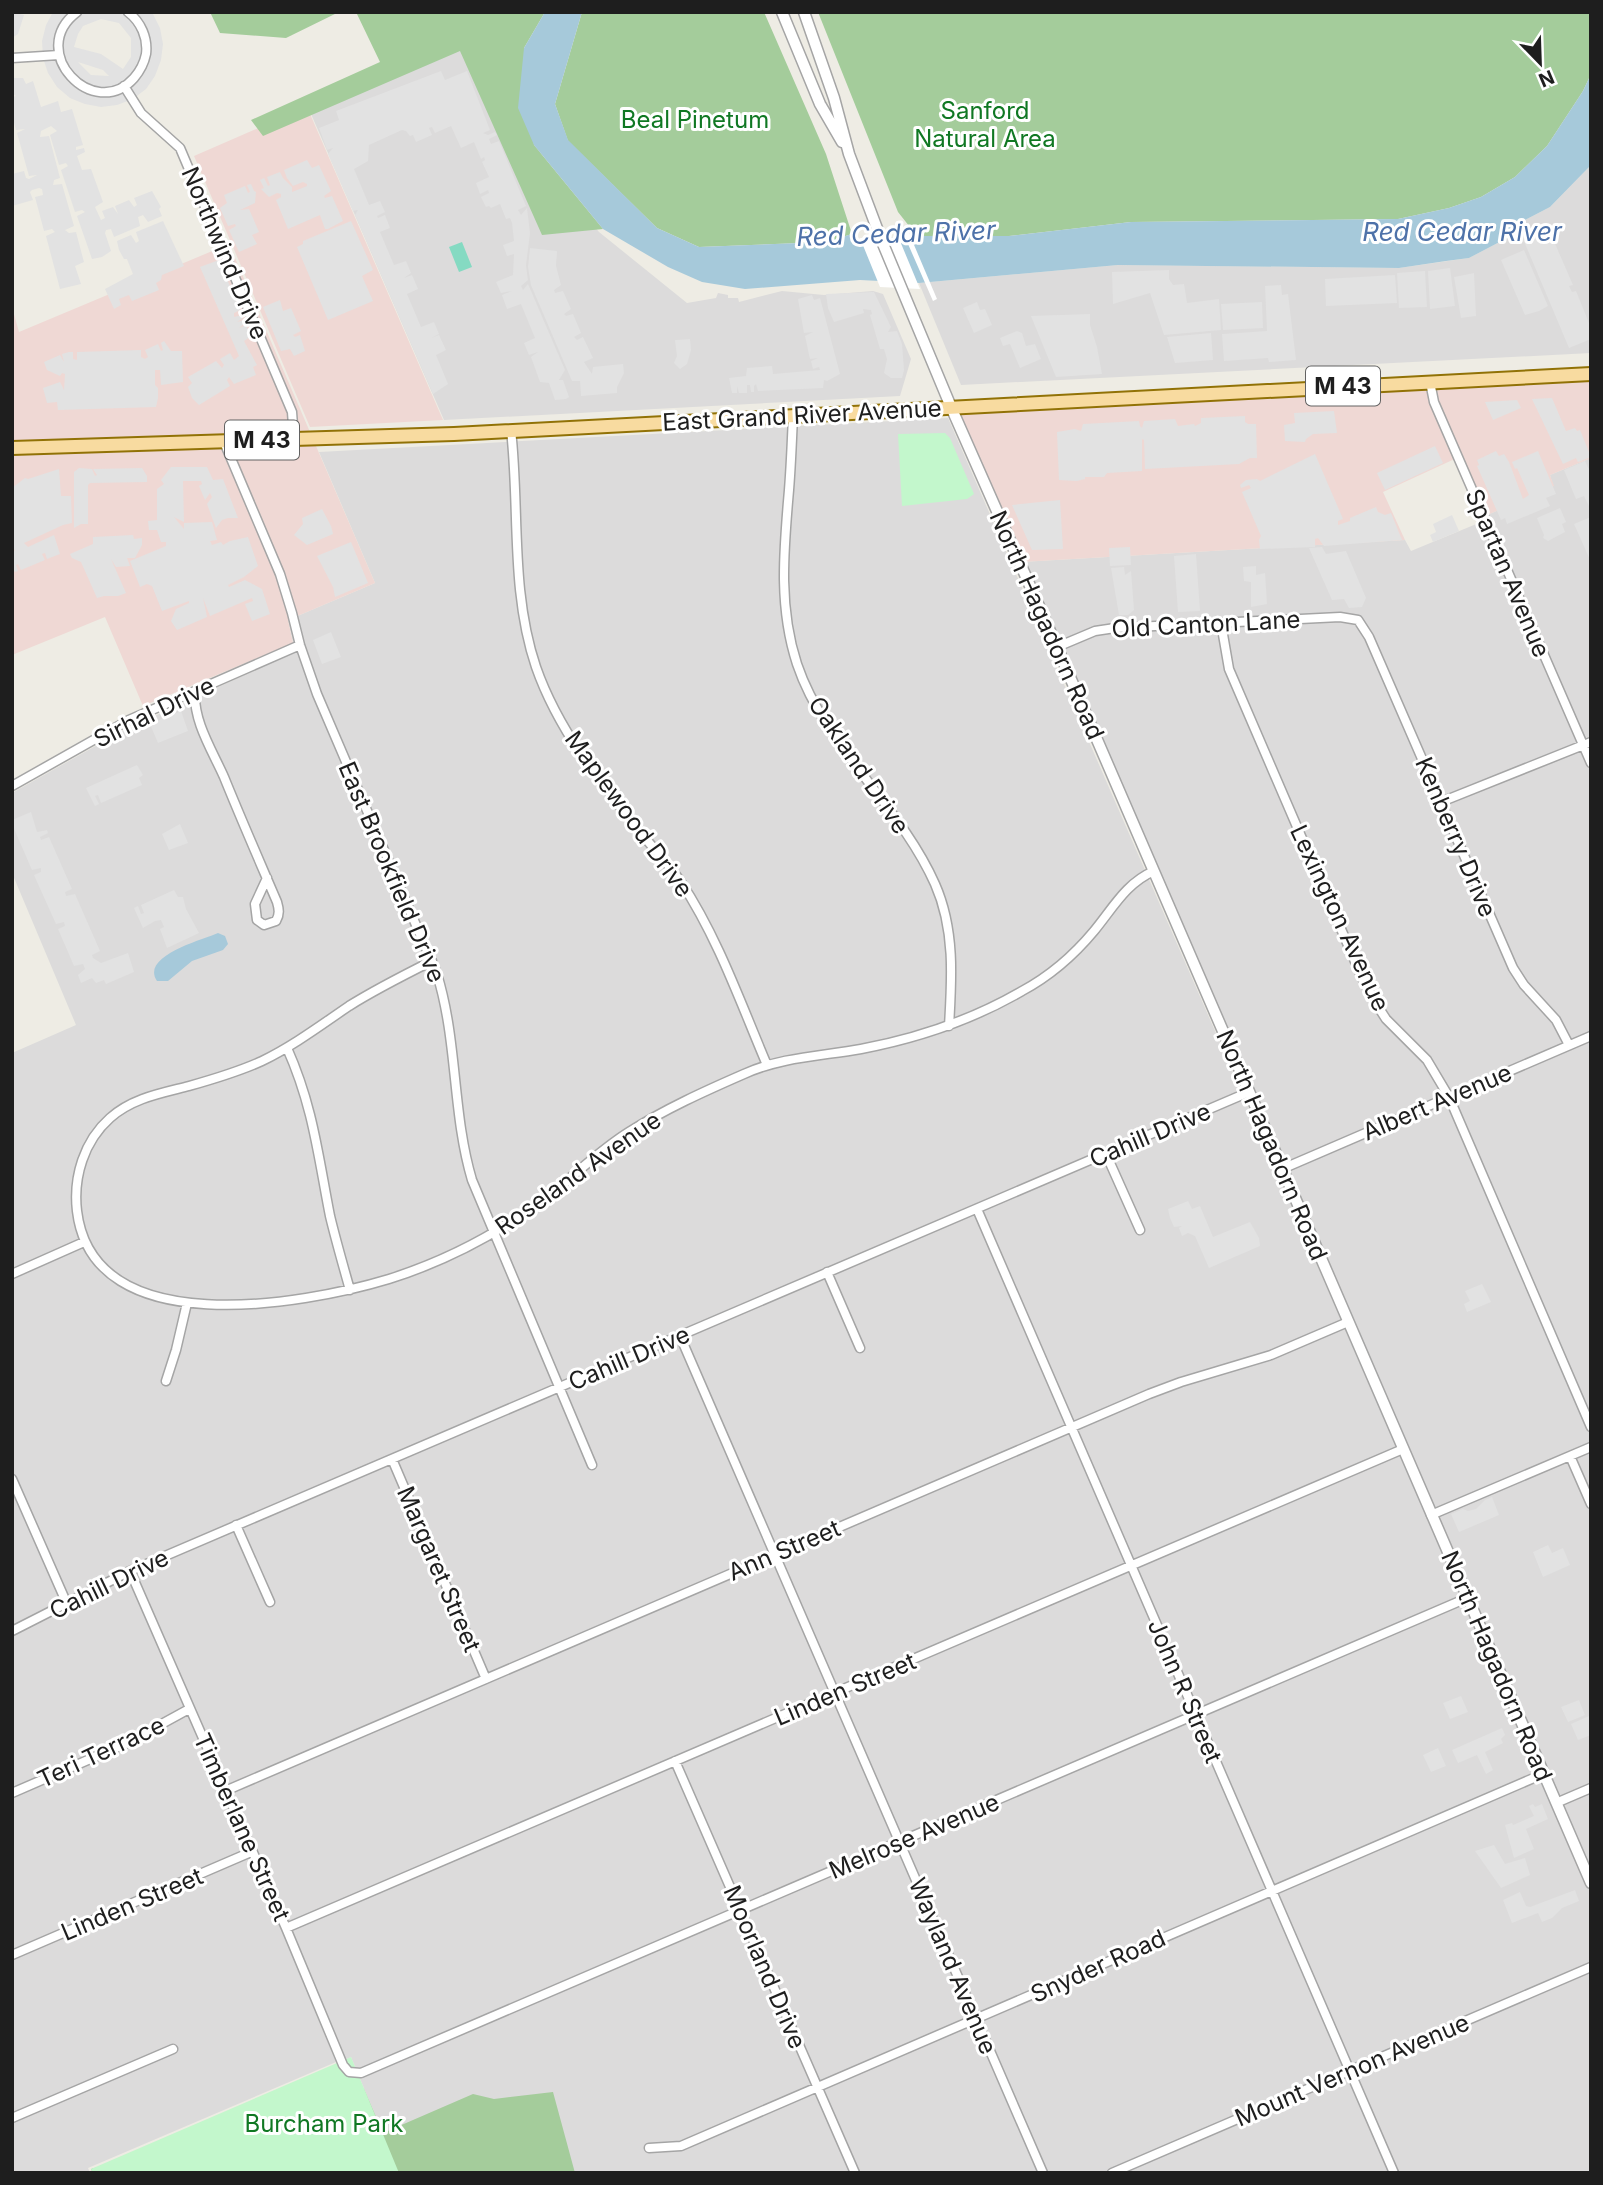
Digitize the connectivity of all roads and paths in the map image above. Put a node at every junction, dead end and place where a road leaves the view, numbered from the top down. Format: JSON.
{"nodes":[{"id":1,"x":78,"y":12,"type":"edge"},
{"id":2,"x":128,"y":12,"type":"edge"},
{"id":3,"x":782,"y":12,"type":"edge"},
{"id":4,"x":804,"y":12,"type":"edge"},
{"id":5,"x":59,"y":55,"type":"junction"},
{"id":6,"x":12,"y":58,"type":"edge"},
{"id":7,"x":124,"y":86,"type":"junction"},
{"id":8,"x":849,"y":155,"type":"junction"},
{"id":9,"x":1591,"y":374,"type":"edge"},
{"id":10,"x":1430,"y":382,"type":"junction"},
{"id":11,"x":951,"y":407,"type":"junction"},
{"id":12,"x":793,"y":415,"type":"junction"},
{"id":13,"x":511,"y":430,"type":"junction"},
{"id":14,"x":294,"y":439,"type":"junction"},
{"id":15,"x":224,"y":442,"type":"junction"},
{"id":16,"x":12,"y":448,"type":"edge"},
{"id":17,"x":1358,"y":620,"type":"joint"},
{"id":18,"x":1221,"y":623,"type":"junction"},
{"id":19,"x":300,"y":645,"type":"junction"},
{"id":20,"x":1057,"y":647,"type":"junction"},
{"id":21,"x":195,"y":691,"type":"junction"},
{"id":22,"x":1587,"y":744,"type":"edge"},
{"id":23,"x":1591,"y":763,"type":"edge"},
{"id":24,"x":12,"y":786,"type":"edge"},
{"id":25,"x":1441,"y":802,"type":"junction"},
{"id":26,"x":1154,"y":871,"type":"junction"},
{"id":27,"x":267,"y":878,"type":"junction"},
{"id":28,"x":432,"y":961,"type":"junction"},
{"id":29,"x":950,"y":1026,"type":"junction"},
{"id":30,"x":1591,"y":1036,"type":"edge"},
{"id":31,"x":1569,"y":1045,"type":"junction"},
{"id":32,"x":287,"y":1048,"type":"junction"},
{"id":33,"x":767,"y":1065,"type":"junction"},
{"id":34,"x":1250,"y":1092,"type":"junction"},
{"id":35,"x":1449,"y":1097,"type":"junction"},
{"id":36,"x":1106,"y":1154,"type":"junction"},
{"id":37,"x":1282,"y":1168,"type":"junction"},
{"id":38,"x":977,"y":1209,"type":"junction"},
{"id":39,"x":1140,"y":1230,"type":"dead end"},
{"id":40,"x":492,"y":1233,"type":"junction"},
{"id":41,"x":84,"y":1242,"type":"junction"},
{"id":42,"x":827,"y":1272,"type":"junction"},
{"id":43,"x":12,"y":1275,"type":"edge"},
{"id":44,"x":350,"y":1290,"type":"junction"},
{"id":45,"x":187,"y":1303,"type":"junction"},
{"id":46,"x":1348,"y":1322,"type":"junction"},
{"id":47,"x":680,"y":1336,"type":"junction"},
{"id":48,"x":860,"y":1348,"type":"dead end"},
{"id":49,"x":166,"y":1381,"type":"dead end"},
{"id":50,"x":559,"y":1387,"type":"junction"},
{"id":51,"x":1070,"y":1427,"type":"junction"},
{"id":52,"x":1591,"y":1427,"type":"edge"},
{"id":53,"x":1591,"y":1447,"type":"edge"},
{"id":54,"x":1403,"y":1449,"type":"junction"},
{"id":55,"x":1570,"y":1456,"type":"junction"},
{"id":56,"x":392,"y":1459,"type":"junction"},
{"id":57,"x":592,"y":1465,"type":"dead end"},
{"id":58,"x":12,"y":1479,"type":"edge"},
{"id":59,"x":1591,"y":1504,"type":"edge"},
{"id":60,"x":1432,"y":1515,"type":"junction"},
{"id":61,"x":236,"y":1525,"type":"junction"},
{"id":62,"x":774,"y":1555,"type":"junction"},
{"id":63,"x":1131,"y":1565,"type":"junction"},
{"id":64,"x":130,"y":1571,"type":"junction"},
{"id":65,"x":1467,"y":1598,"type":"junction"},
{"id":66,"x":270,"y":1602,"type":"dead end"},
{"id":67,"x":67,"y":1604,"type":"junction"},
{"id":68,"x":12,"y":1631,"type":"edge"},
{"id":69,"x":486,"y":1679,"type":"junction"},
{"id":70,"x":834,"y":1693,"type":"junction"},
{"id":71,"x":189,"y":1709,"type":"junction"},
{"id":72,"x":1196,"y":1715,"type":"junction"},
{"id":73,"x":675,"y":1761,"type":"junction"},
{"id":74,"x":1543,"y":1774,"type":"junction"},
{"id":75,"x":1591,"y":1788,"type":"edge"},
{"id":76,"x":225,"y":1791,"type":"junction"},
{"id":77,"x":12,"y":1793,"type":"edge"},
{"id":78,"x":1556,"y":1803,"type":"junction"},
{"id":79,"x":899,"y":1842,"type":"junction"},
{"id":80,"x":251,"y":1852,"type":"junction"},
{"id":81,"x":1591,"y":1884,"type":"edge"},
{"id":82,"x":1272,"y":1890,"type":"junction"},
{"id":83,"x":741,"y":1910,"type":"junction"},
{"id":84,"x":286,"y":1928,"type":"junction"},
{"id":85,"x":12,"y":1955,"type":"edge"},
{"id":86,"x":1591,"y":1967,"type":"edge"},
{"id":87,"x":976,"y":2019,"type":"junction"},
{"id":88,"x":173,"y":2049,"type":"dead end"},
{"id":89,"x":1350,"y":2070,"type":"junction"},
{"id":90,"x":360,"y":2073,"type":"joint"},
{"id":91,"x":817,"y":2088,"type":"junction"},
{"id":92,"x":12,"y":2118,"type":"edge"},
{"id":93,"x":649,"y":2148,"type":"dead end"},
{"id":94,"x":855,"y":2173,"type":"edge"},
{"id":95,"x":1043,"y":2173,"type":"edge"},
{"id":96,"x":1112,"y":2173,"type":"edge"},
{"id":97,"x":1394,"y":2173,"type":"edge"}],
"edges":[{"from":1,"to":5,"type":"street"},
{"from":2,"to":7,"type":"street"},
{"from":3,"to":8,"type":"street"},
{"from":4,"to":8,"type":"street"},
{"from":5,"to":6,"type":"street"},
{"from":5,"to":7,"type":"street"},
{"from":7,"to":14,"type":"street","name":"Northwind Drive"},
{"from":8,"to":11,"type":"street","name":"North Hagadorn Road"},
{"from":9,"to":10,"type":"main road","name":"East Grand River Avenue","number":"M 43"},
{"from":10,"to":11,"type":"main road","name":"East Grand River Avenue","number":"M 43"},
{"from":10,"to":22,"type":"street","name":"Spartan Avenue"},
{"from":11,"to":12,"type":"main road","name":"East Grand River Avenue","number":"M 43"},
{"from":11,"to":20,"type":"street","name":"North Hagadorn Road"},
{"from":12,"to":13,"type":"main road","name":"East Grand River Avenue","number":"M 43"},
{"from":12,"to":29,"type":"street","name":"Oakland Drive"},
{"from":13,"to":14,"type":"main road","name":"East Grand River Avenue","number":"M 43"},
{"from":13,"to":33,"type":"street","name":"Maplewood Drive"},
{"from":14,"to":15,"type":"main road","name":"East Grand River Avenue","number":"M 43"},
{"from":15,"to":16,"type":"main road","name":"East Grand River Avenue","number":"M 43"},
{"from":15,"to":19,"type":"street","name":"East Brookfield Drive"},
{"from":17,"to":18,"type":"street","name":"Old Canton Lane"},
{"from":17,"to":25,"type":"street","name":"Kenberry Drive"},
{"from":18,"to":20,"type":"street","name":"Old Canton Lane"},
{"from":18,"to":35,"type":"street","name":"Lexington Avenue"},
{"from":19,"to":21,"type":"street","name":"Sirhal Drive"},
{"from":19,"to":28,"type":"street","name":"East Brookfield Drive"},
{"from":20,"to":26,"type":"street","name":"North Hagadorn Road"},
{"from":21,"to":24,"type":"street","name":"Sirhal Drive"},
{"from":21,"to":27,"type":"street"},
{"from":22,"to":23,"type":"street","name":"Spartan Avenue"},
{"from":22,"to":25,"type":"street"},
{"from":25,"to":31,"type":"street","name":"Kenberry Drive"},
{"from":26,"to":29,"type":"street","name":"Roseland Avenue"},
{"from":26,"to":34,"type":"street","name":"North Hagadorn Road"},
{"from":27,"to":27,"type":"street"},
{"from":28,"to":32,"type":"street"},
{"from":28,"to":40,"type":"street","name":"East Brookfield Drive"},
{"from":29,"to":33,"type":"street","name":"Roseland Avenue"},
{"from":30,"to":31,"type":"street","name":"Albert Avenue"},
{"from":31,"to":35,"type":"street","name":"Albert Avenue"},
{"from":32,"to":41,"type":"street"},
{"from":32,"to":44,"type":"street"},
{"from":33,"to":40,"type":"street","name":"Roseland Avenue"},
{"from":34,"to":36,"type":"street","name":"Cahill Drive"},
{"from":34,"to":37,"type":"street","name":"North Hagadorn Road"},
{"from":35,"to":37,"type":"street","name":"Albert Avenue"},
{"from":35,"to":52,"type":"street","name":"Lexington Avenue"},
{"from":36,"to":38,"type":"street","name":"Cahill Drive"},
{"from":36,"to":39,"type":"street"},
{"from":37,"to":46,"type":"street","name":"North Hagadorn Road"},
{"from":38,"to":42,"type":"street","name":"Cahill Drive"},
{"from":38,"to":51,"type":"street","name":"John R Street"},
{"from":40,"to":44,"type":"street","name":"Roseland Avenue"},
{"from":40,"to":50,"type":"street","name":"East Brookfield Drive"},
{"from":41,"to":43,"type":"street"},
{"from":41,"to":45,"type":"street","name":"Roseland Avenue"},
{"from":42,"to":47,"type":"street","name":"Cahill Drive"},
{"from":42,"to":48,"type":"street"},
{"from":44,"to":45,"type":"street","name":"Roseland Avenue"},
{"from":45,"to":49,"type":"street"},
{"from":46,"to":51,"type":"street","name":"Ann Street"},
{"from":46,"to":54,"type":"street","name":"North Hagadorn Road"},
{"from":47,"to":50,"type":"street","name":"Cahill Drive"},
{"from":47,"to":62,"type":"street","name":"Wayland Avenue"},
{"from":50,"to":56,"type":"street","name":"Cahill Drive"},
{"from":50,"to":57,"type":"street","name":"East Brookfield Drive"},
{"from":51,"to":62,"type":"street","name":"Ann Street"},
{"from":51,"to":63,"type":"street","name":"John R Street"},
{"from":53,"to":55,"type":"street"},
{"from":54,"to":60,"type":"street","name":"North Hagadorn Road"},
{"from":54,"to":63,"type":"street","name":"Linden Street"},
{"from":55,"to":59,"type":"street"},
{"from":55,"to":60,"type":"street"},
{"from":56,"to":61,"type":"street","name":"Cahill Drive"},
{"from":56,"to":69,"type":"street","name":"Margaret Street"},
{"from":58,"to":67,"type":"street"},
{"from":60,"to":65,"type":"street","name":"North Hagadorn Road"},
{"from":61,"to":64,"type":"street","name":"Cahill Drive"},
{"from":61,"to":66,"type":"street"},
{"from":62,"to":69,"type":"street","name":"Ann Street"},
{"from":62,"to":70,"type":"street","name":"Wayland Avenue"},
{"from":63,"to":70,"type":"street","name":"Linden Street"},
{"from":63,"to":72,"type":"street","name":"John R Street"},
{"from":64,"to":67,"type":"street","name":"Cahill Drive"},
{"from":64,"to":71,"type":"street","name":"Timberlane Street"},
{"from":65,"to":72,"type":"street","name":"Melrose Avenue"},
{"from":65,"to":74,"type":"street","name":"North Hagadorn Road"},
{"from":67,"to":68,"type":"street","name":"Cahill Drive"},
{"from":69,"to":76,"type":"street","name":"Ann Street"},
{"from":70,"to":73,"type":"street","name":"Linden Street"},
{"from":70,"to":79,"type":"street","name":"Wayland Avenue"},
{"from":71,"to":76,"type":"street","name":"Timberlane Street"},
{"from":71,"to":77,"type":"street","name":"Teri Terrace"},
{"from":72,"to":79,"type":"street","name":"Melrose Avenue"},
{"from":72,"to":82,"type":"street","name":"John R Street"},
{"from":73,"to":83,"type":"street","name":"Moorland Drive"},
{"from":73,"to":84,"type":"street","name":"Linden Street"},
{"from":74,"to":78,"type":"street","name":"North Hagadorn Road"},
{"from":74,"to":82,"type":"street","name":"Snyder Road"},
{"from":75,"to":78,"type":"street"},
{"from":76,"to":80,"type":"street","name":"Timberlane Street"},
{"from":78,"to":81,"type":"street","name":"North Hagadorn Road"},
{"from":79,"to":83,"type":"street","name":"Melrose Avenue"},
{"from":79,"to":87,"type":"street","name":"Wayland Avenue"},
{"from":80,"to":84,"type":"street","name":"Timberlane Street"},
{"from":80,"to":85,"type":"street","name":"Linden Street"},
{"from":82,"to":87,"type":"street","name":"Snyder Road"},
{"from":82,"to":89,"type":"street","name":"John R Street"},
{"from":83,"to":90,"type":"street","name":"Melrose Avenue"},
{"from":83,"to":91,"type":"street","name":"Moorland Drive"},
{"from":84,"to":90,"type":"street","name":"Timberlane Street"},
{"from":86,"to":89,"type":"street","name":"Mount Vernon Avenue"},
{"from":87,"to":91,"type":"street","name":"Snyder Road"},
{"from":87,"to":95,"type":"street","name":"Wayland Avenue"},
{"from":88,"to":92,"type":"street"},
{"from":89,"to":96,"type":"street","name":"Mount Vernon Avenue"},
{"from":89,"to":97,"type":"street","name":"John R Street"},
{"from":91,"to":93,"type":"street","name":"Snyder Road"},
{"from":91,"to":94,"type":"street","name":"Moorland Drive"}]}
